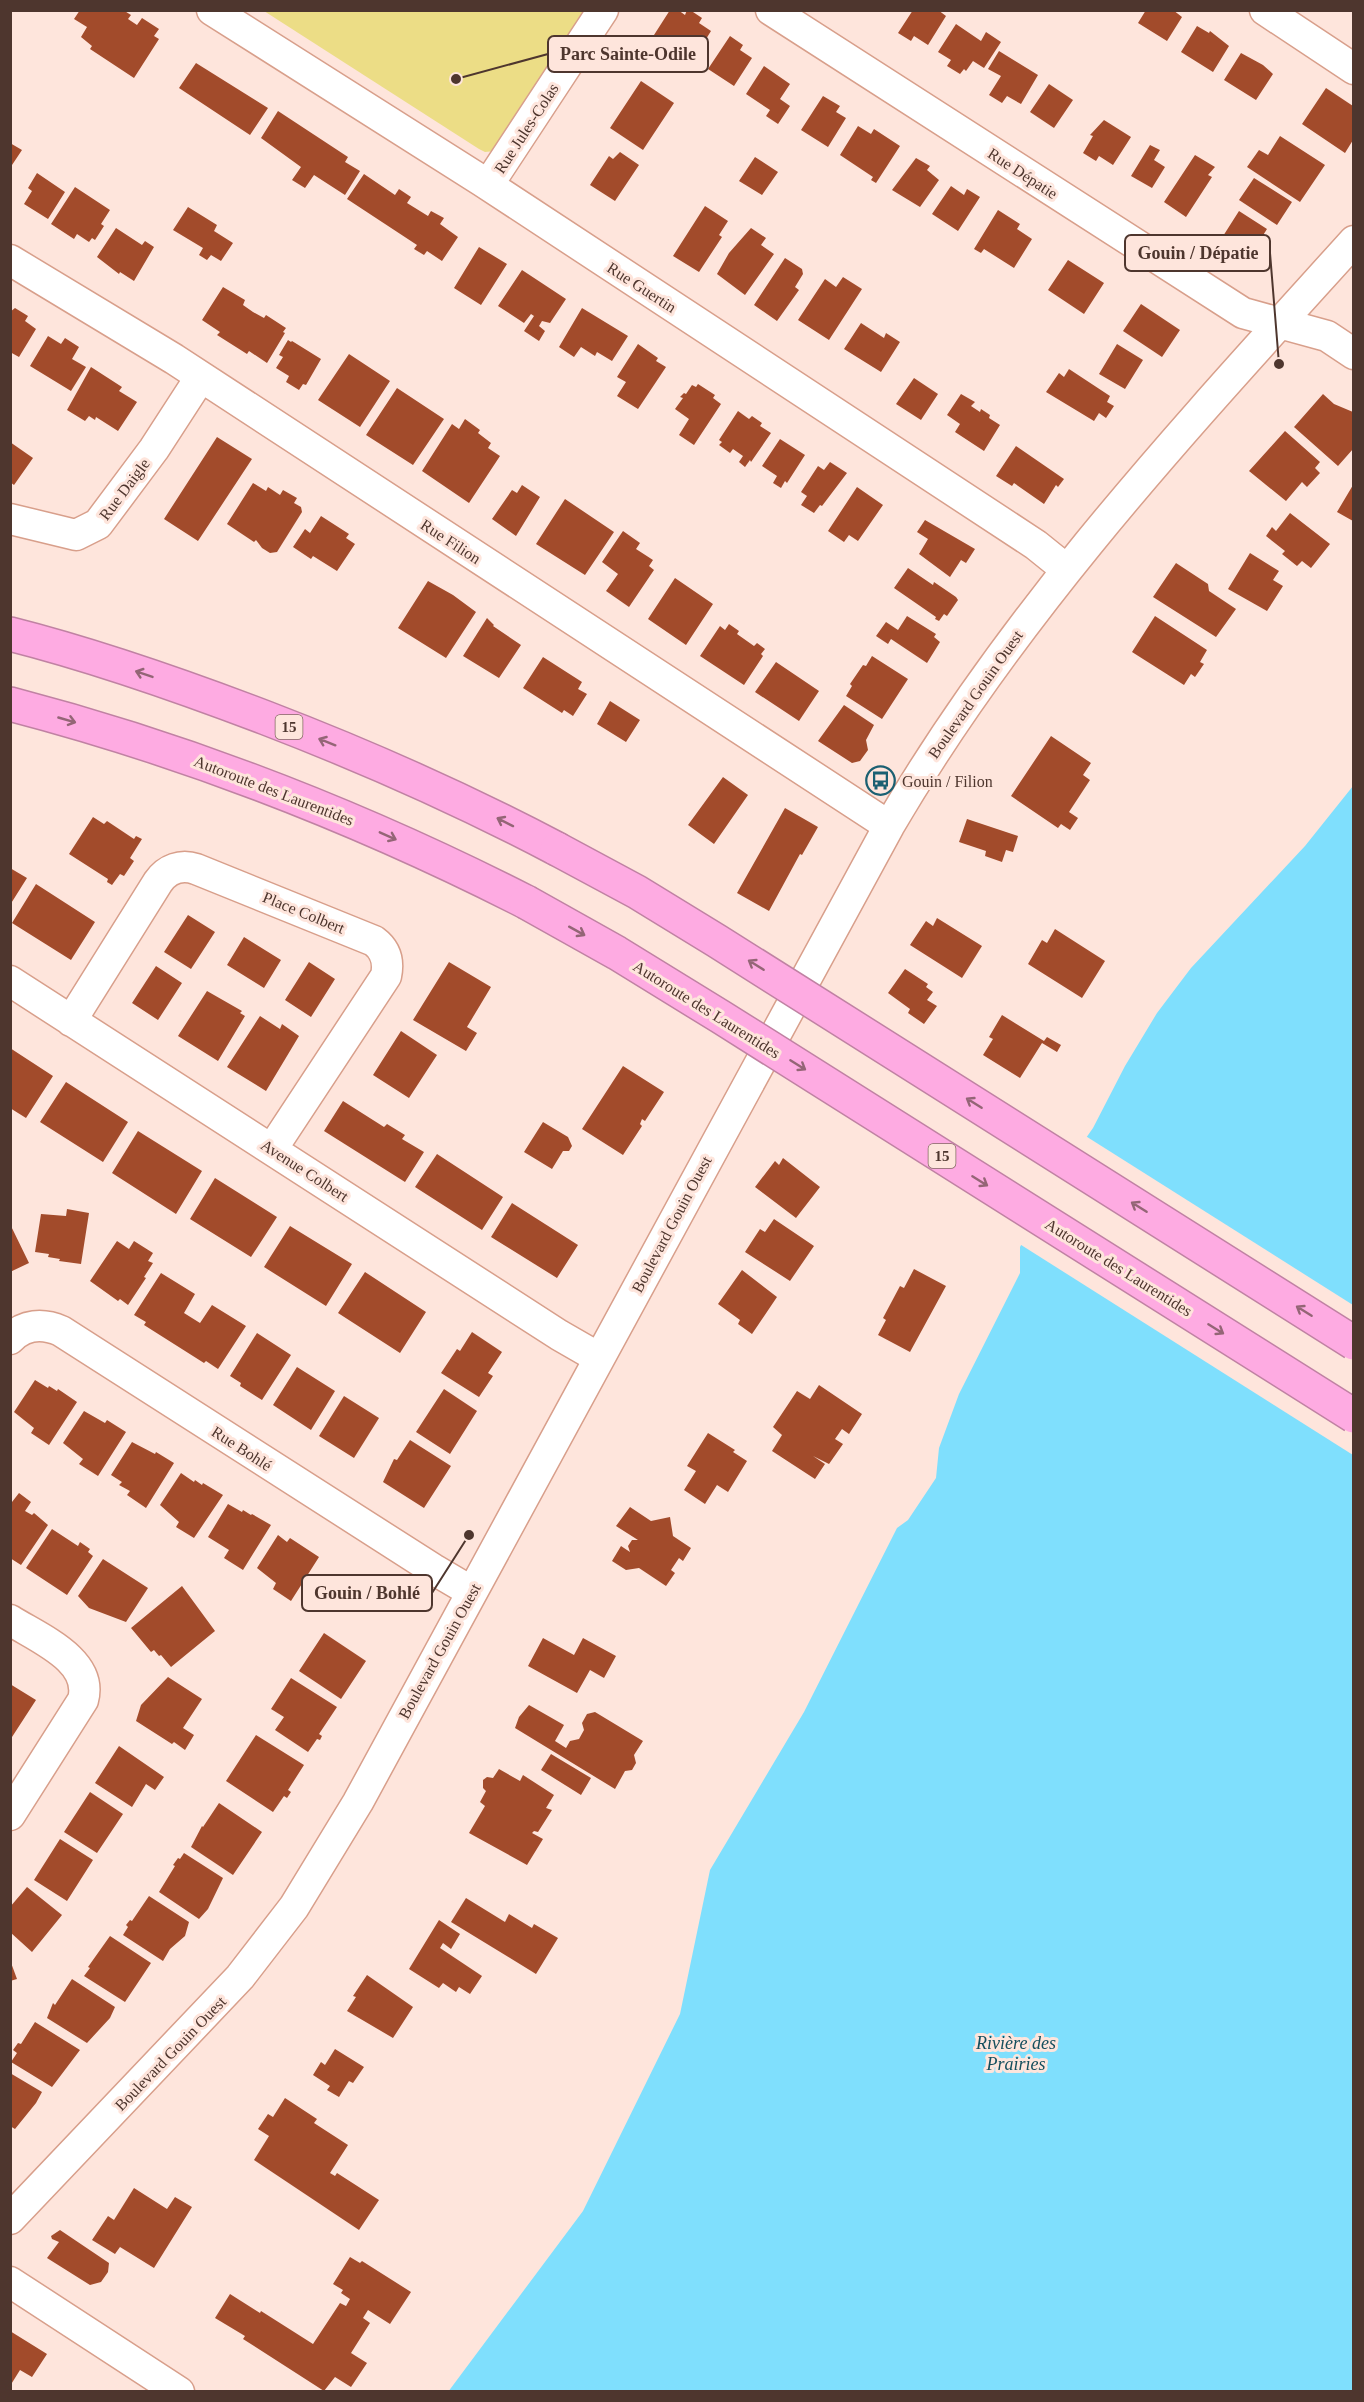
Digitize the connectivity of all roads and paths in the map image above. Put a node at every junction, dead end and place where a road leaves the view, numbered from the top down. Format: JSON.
{"nodes":[{"id":1,"x":212,"y":10,"type":"edge"},
{"id":2,"x":603,"y":10,"type":"edge"},
{"id":3,"x":771,"y":10,"type":"edge"},
{"id":4,"x":1265,"y":10,"type":"edge"},
{"id":5,"x":1353,"y":69,"type":"edge"},
{"id":6,"x":488,"y":185,"type":"junction"},
{"id":7,"x":1353,"y":241,"type":"edge"},
{"id":8,"x":10,"y":260,"type":"edge"},
{"id":9,"x":1280,"y":323,"type":"junction"},
{"id":10,"x":1353,"y":354,"type":"edge"},
{"id":11,"x":201,"y":378,"type":"junction"},
{"id":12,"x":10,"y":519,"type":"edge"},
{"id":13,"x":1067,"y":570,"type":"junction"},
{"id":14,"x":10,"y":634,"type":"edge"},
{"id":15,"x":10,"y":704,"type":"edge"},
{"id":16,"x":889,"y":826,"type":"junction"},
{"id":17,"x":10,"y":981,"type":"edge"},
{"id":18,"x":71,"y":1021,"type":"junction"},
{"id":19,"x":272,"y":1149,"type":"junction"},
{"id":20,"x":10,"y":1339,"type":"edge"},
{"id":21,"x":1353,"y":1343,"type":"edge"},
{"id":22,"x":599,"y":1358,"type":"junction"},
{"id":23,"x":1353,"y":1416,"type":"edge"},
{"id":24,"x":472,"y":1592,"type":"junction"},
{"id":25,"x":10,"y":1620,"type":"edge"},
{"id":26,"x":10,"y":1815,"type":"edge"},
{"id":27,"x":10,"y":2219,"type":"edge"},
{"id":28,"x":10,"y":2282,"type":"edge"},
{"id":29,"x":179,"y":2391,"type":"edge"}],
"edges":[{"from":1,"to":6,"type":"street","name":"Rue Guertin"},
{"from":2,"to":6,"type":"street","name":"Rue Jules-Colas"},
{"from":3,"to":9,"type":"street","name":"Rue Dépatie"},
{"from":4,"to":5,"type":"street"},
{"from":6,"to":13,"type":"street","name":"Rue Guertin"},
{"from":7,"to":9,"type":"street","name":"Boulevard Gouin Ouest"},
{"from":8,"to":11,"type":"street","name":"Rue Filion"},
{"from":9,"to":10,"type":"street","name":"Rue Dépatie"},
{"from":9,"to":13,"type":"street","name":"Boulevard Gouin Ouest"},
{"from":11,"to":12,"type":"street","name":"Rue Daigle"},
{"from":11,"to":16,"type":"street","name":"Rue Filion"},
{"from":13,"to":16,"type":"street","name":"Boulevard Gouin Ouest"},
{"from":21,"to":14,"type":"highway","number":"15","one_way":true,"bridge":true},
{"from":15,"to":23,"type":"highway","name":"Autoroute des Laurentides","number":"15","one_way":true,"bridge":true},
{"from":16,"to":22,"type":"street","name":"Boulevard Gouin Ouest"},
{"from":17,"to":18,"type":"street","name":"Avenue Colbert"},
{"from":18,"to":19,"type":"street","name":"Avenue Colbert"},
{"from":18,"to":19,"type":"street","name":"Place Colbert"},
{"from":19,"to":22,"type":"street","name":"Avenue Colbert"},
{"from":20,"to":24,"type":"street","name":"Rue Bohlé"},
{"from":22,"to":24,"type":"street","name":"Boulevard Gouin Ouest"},
{"from":24,"to":27,"type":"street","name":"Boulevard Gouin Ouest"},
{"from":25,"to":26,"type":"street"},
{"from":28,"to":29,"type":"street"}]}
